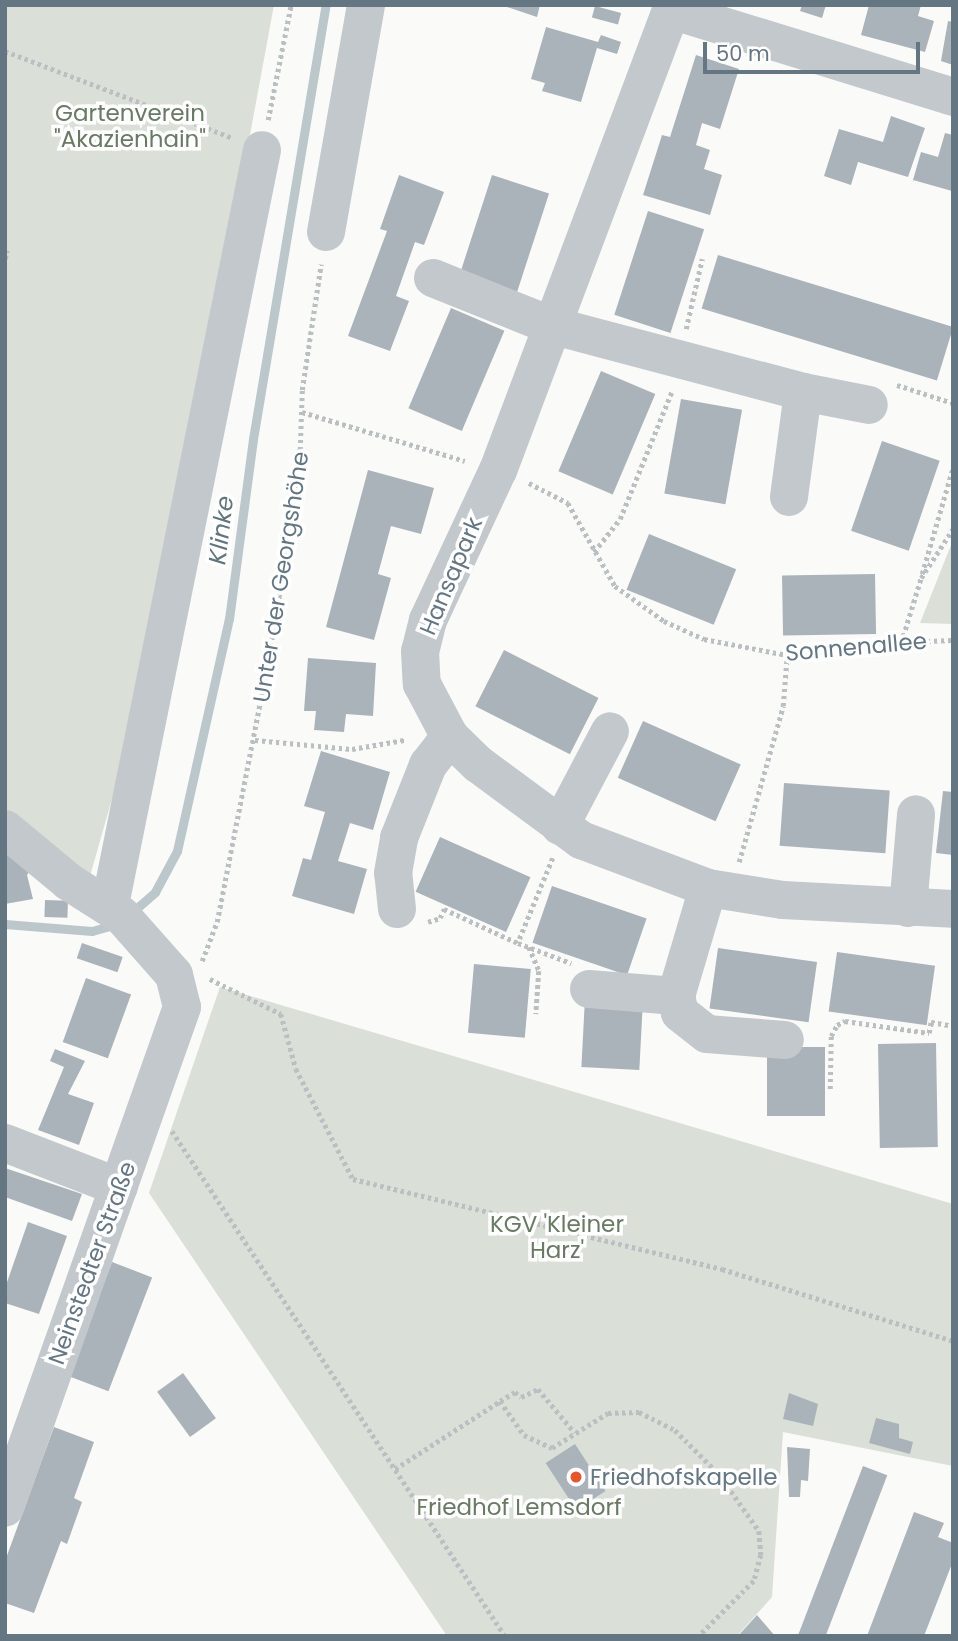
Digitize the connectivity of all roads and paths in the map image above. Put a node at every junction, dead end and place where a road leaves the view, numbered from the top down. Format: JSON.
{"nodes":[{"id":1,"x":291,"y":5,"type":"edge"},
{"id":2,"x":366,"y":5,"type":"edge"},
{"id":3,"x":672,"y":8,"type":"edge"},
{"id":4,"x":5,"y":51,"type":"edge"},
{"id":5,"x":953,"y":97,"type":"edge"},
{"id":6,"x":262,"y":150,"type":"junction"},
{"id":7,"x":326,"y":232,"type":"joint"},
{"id":8,"x":7,"y":250,"type":"dead end"},
{"id":9,"x":5,"y":259,"type":"edge"},
{"id":10,"x":702,"y":259,"type":"dead end"},
{"id":11,"x":433,"y":278,"type":"dead end"},
{"id":12,"x":550,"y":324,"type":"junction"},
{"id":13,"x":684,"y":361,"type":"junction"},
{"id":14,"x":803,"y":392,"type":"junction"},
{"id":15,"x":953,"y":403,"type":"edge"},
{"id":16,"x":869,"y":405,"type":"joint"},
{"id":17,"x":302,"y":411,"type":"junction"},
{"id":18,"x":953,"y":467,"type":"edge"},
{"id":19,"x":498,"y":470,"type":"junction"},
{"id":20,"x":789,"y":497,"type":"dead end"},
{"id":21,"x":953,"y":529,"type":"edge"},
{"id":22,"x":594,"y":552,"type":"junction"},
{"id":23,"x":921,"y":578,"type":"junction"},
{"id":24,"x":953,"y":640,"type":"edge"},
{"id":25,"x":901,"y":643,"type":"junction"},
{"id":26,"x":787,"y":655,"type":"junction"},
{"id":27,"x":444,"y":729,"type":"junction"},
{"id":28,"x":610,"y":731,"type":"dead end"},
{"id":29,"x":255,"y":740,"type":"junction"},
{"id":30,"x":916,"y":814,"type":"dead end"},
{"id":31,"x":5,"y":829,"type":"edge"},
{"id":32,"x":559,"y":837,"type":"junction"},
{"id":33,"x":749,"y":870,"type":"dead end"},
{"id":34,"x":722,"y":878,"type":"junction"},
{"id":35,"x":908,"y":908,"type":"junction"},
{"id":36,"x":397,"y":909,"type":"joint"},
{"id":37,"x":953,"y":909,"type":"edge"},
{"id":38,"x":125,"y":920,"type":"junction"},
{"id":39,"x":518,"y":943,"type":"junction"},
{"id":40,"x":529,"y":947,"type":"junction"},
{"id":41,"x":587,"y":979,"type":"joint"},
{"id":42,"x":676,"y":996,"type":"junction"},
{"id":43,"x":536,"y":1014,"type":"dead end"},
{"id":44,"x":953,"y":1026,"type":"edge"},
{"id":45,"x":785,"y":1040,"type":"dead end"},
{"id":46,"x":830,"y":1089,"type":"dead end"},
{"id":47,"x":151,"y":1099,"type":"junction"},
{"id":48,"x":5,"y":1143,"type":"edge"},
{"id":49,"x":119,"y":1187,"type":"junction"},
{"id":50,"x":953,"y":1340,"type":"edge"},
{"id":51,"x":500,"y":1401,"type":"junction"},
{"id":52,"x":575,"y":1433,"type":"junction"},
{"id":53,"x":395,"y":1469,"type":"junction"},
{"id":54,"x":5,"y":1508,"type":"edge"},
{"id":55,"x":505,"y":1636,"type":"edge"},
{"id":56,"x":699,"y":1636,"type":"edge"}],
"edges":[{"from":1,"to":6,"type":"path"},
{"from":2,"to":7,"type":"street"},
{"from":3,"to":5,"type":"street"},
{"from":3,"to":12,"type":"street","name":"Hansapark"},
{"from":4,"to":6,"type":"path"},
{"from":6,"to":38,"type":"street"},
{"from":7,"to":17,"type":"path","name":"Unter der Georgshöhe"},
{"from":8,"to":9,"type":"path"},
{"from":10,"to":13,"type":"path"},
{"from":11,"to":12,"type":"street"},
{"from":12,"to":13,"type":"street"},
{"from":12,"to":19,"type":"street","name":"Hansapark"},
{"from":13,"to":14,"type":"street"},
{"from":13,"to":22,"type":"path"},
{"from":14,"to":16,"type":"street"},
{"from":14,"to":20,"type":"street"},
{"from":15,"to":16,"type":"path"},
{"from":17,"to":19,"type":"path","name":"Sonnenallee"},
{"from":17,"to":29,"type":"path","name":"Unter der Georgshöhe"},
{"from":18,"to":23,"type":"path"},
{"from":19,"to":22,"type":"path","name":"Sonnenallee"},
{"from":19,"to":27,"type":"street","name":"Hansapark"},
{"from":21,"to":23,"type":"path"},
{"from":22,"to":26,"type":"path","name":"Sonnenallee"},
{"from":23,"to":25,"type":"path"},
{"from":24,"to":25,"type":"path","name":"Sonnenallee"},
{"from":25,"to":26,"type":"path","name":"Sonnenallee"},
{"from":26,"to":34,"type":"path"},
{"from":27,"to":29,"type":"path"},
{"from":27,"to":32,"type":"street","name":"Hansapark"},
{"from":27,"to":36,"type":"street"},
{"from":28,"to":32,"type":"street"},
{"from":29,"to":50,"type":"path","name":"Unter der Georgshöhe"},
{"from":30,"to":35,"type":"street"},
{"from":31,"to":38,"type":"street"},
{"from":32,"to":34,"type":"street","name":"Hansapark"},
{"from":32,"to":39,"type":"path"},
{"from":33,"to":34,"type":"path"},
{"from":34,"to":35,"type":"street","name":"Hansapark"},
{"from":34,"to":42,"type":"street"},
{"from":35,"to":37,"type":"street","name":"Hansapark"},
{"from":36,"to":39,"type":"path"},
{"from":38,"to":47,"type":"street","name":"Neinstedter Straße"},
{"from":39,"to":40,"type":"path"},
{"from":40,"to":41,"type":"path"},
{"from":40,"to":43,"type":"path"},
{"from":41,"to":42,"type":"street"},
{"from":42,"to":45,"type":"street"},
{"from":44,"to":46,"type":"path"},
{"from":47,"to":49,"type":"street","name":"Neinstedter Straße"},
{"from":47,"to":53,"type":"path"},
{"from":48,"to":49,"type":"street"},
{"from":49,"to":54,"type":"street","name":"Neinstedter Straße"},
{"from":51,"to":52,"type":"path"},
{"from":51,"to":52,"type":"path"},
{"from":51,"to":53,"type":"path"},
{"from":52,"to":56,"type":"path"},
{"from":53,"to":55,"type":"path"}]}
